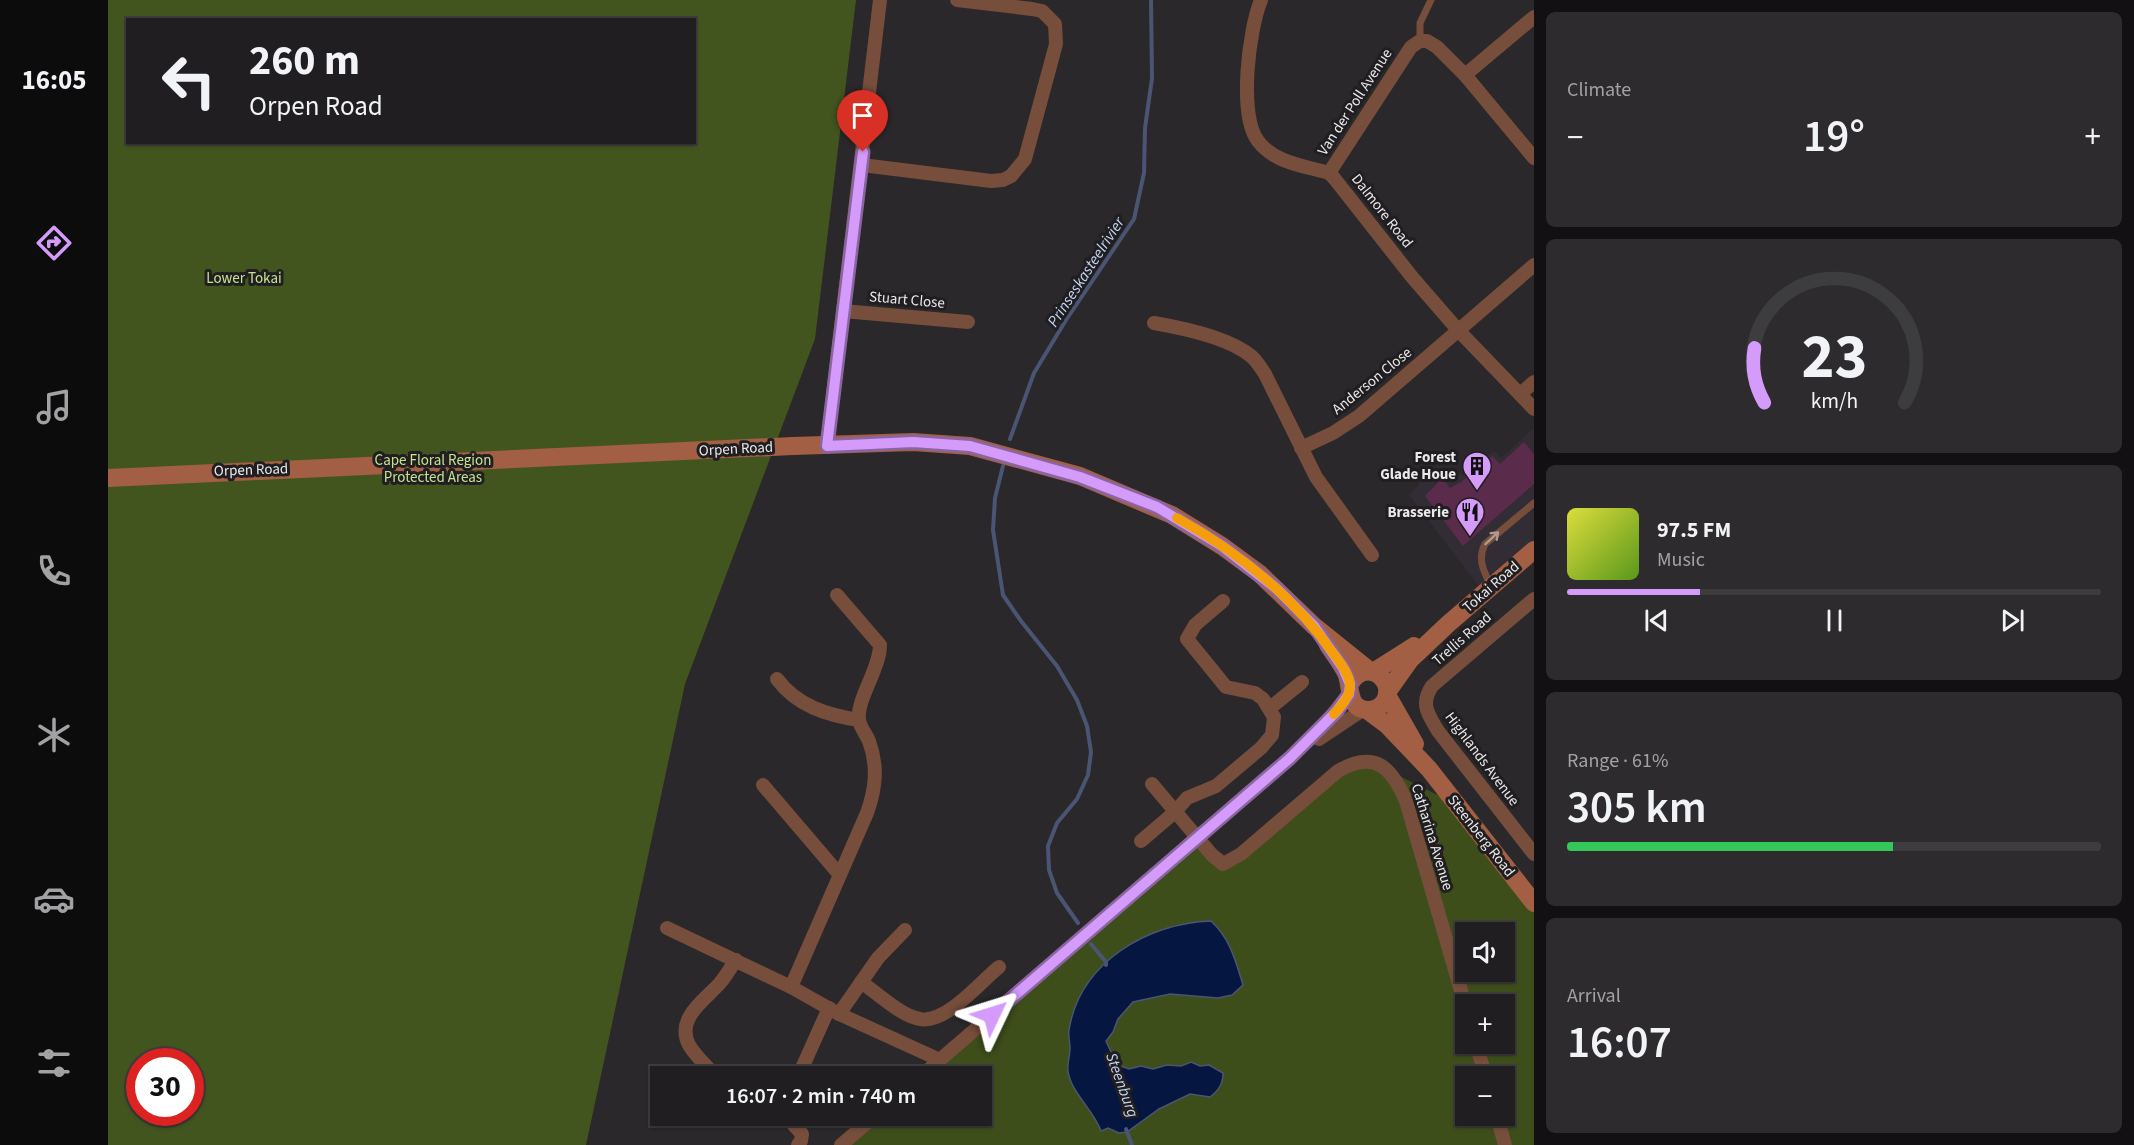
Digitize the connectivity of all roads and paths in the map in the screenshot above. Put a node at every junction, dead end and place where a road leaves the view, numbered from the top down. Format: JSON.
{"nodes":[{"id":1,"x":880,"y":0,"type":"edge"},
{"id":2,"x":957,"y":0,"type":"edge"},
{"id":3,"x":1261,"y":0,"type":"edge"},
{"id":4,"x":1431,"y":0,"type":"edge"},
{"id":5,"x":1534,"y":17,"type":"edge"},
{"id":6,"x":1420,"y":41,"type":"junction"},
{"id":7,"x":1465,"y":75,"type":"junction"},
{"id":8,"x":1534,"y":158,"type":"edge"},
{"id":9,"x":862,"y":165,"type":"junction"},
{"id":10,"x":1329,"y":173,"type":"junction"},
{"id":11,"x":1534,"y":265,"type":"edge"},
{"id":12,"x":843,"y":310,"type":"junction"},
{"id":13,"x":968,"y":322,"type":"dead end"},
{"id":14,"x":1154,"y":322,"type":"dead end"},
{"id":15,"x":1458,"y":330,"type":"junction"},
{"id":16,"x":1534,"y":382,"type":"edge"},
{"id":17,"x":1520,"y":394,"type":"junction"},
{"id":18,"x":1534,"y":409,"type":"edge"},
{"id":19,"x":827,"y":446,"type":"junction"},
{"id":20,"x":1301,"y":448,"type":"junction"},
{"id":21,"x":108,"y":478,"type":"edge"},
{"id":22,"x":1534,"y":502,"type":"edge"},
{"id":23,"x":1534,"y":550,"type":"edge"},
{"id":24,"x":1372,"y":555,"type":"dead end"},
{"id":25,"x":1491,"y":586,"type":"junction"},
{"id":26,"x":837,"y":595,"type":"dead end"},
{"id":27,"x":1534,"y":599,"type":"edge"},
{"id":28,"x":1223,"y":601,"type":"dead end"},
{"id":29,"x":1448,"y":624,"type":"junction"},
{"id":30,"x":1314,"y":626,"type":"junction"},
{"id":31,"x":1372,"y":672,"type":"junction"},
{"id":32,"x":777,"y":680,"type":"dead end"},
{"id":33,"x":1302,"y":682,"type":"dead end"},
{"id":34,"x":1350,"y":689,"type":"junction"},
{"id":35,"x":1387,"y":693,"type":"junction"},
{"id":36,"x":1270,"y":708,"type":"junction"},
{"id":37,"x":1366,"y":710,"type":"junction"},
{"id":38,"x":1428,"y":712,"type":"joint"},
{"id":39,"x":859,"y":720,"type":"junction"},
{"id":40,"x":1290,"y":758,"type":"junction"},
{"id":41,"x":1429,"y":769,"type":"junction"},
{"id":42,"x":1152,"y":784,"type":"dead end"},
{"id":43,"x":763,"y":785,"type":"dead end"},
{"id":44,"x":1175,"y":812,"type":"junction"},
{"id":45,"x":1197,"y":838,"type":"junction"},
{"id":46,"x":1141,"y":841,"type":"dead end"},
{"id":47,"x":1534,"y":854,"type":"edge"},
{"id":48,"x":839,"y":874,"type":"junction"},
{"id":49,"x":1534,"y":903,"type":"edge"},
{"id":50,"x":667,"y":928,"type":"dead end"},
{"id":51,"x":905,"y":930,"type":"dead end"},
{"id":52,"x":736,"y":960,"type":"junction"},
{"id":53,"x":999,"y":967,"type":"dead end"},
{"id":54,"x":861,"y":982,"type":"junction"},
{"id":55,"x":791,"y":987,"type":"junction"},
{"id":56,"x":1462,"y":994,"type":"edge"},
{"id":57,"x":834,"y":1011,"type":"junction"},
{"id":58,"x":940,"y":1060,"type":"junction"},
{"id":59,"x":707,"y":1066,"type":"edge"},
{"id":60,"x":804,"y":1066,"type":"edge"},
{"id":61,"x":933,"y":1066,"type":"edge"},
{"id":62,"x":795,"y":1126,"type":"edge"},
{"id":63,"x":863,"y":1126,"type":"edge"},
{"id":64,"x":1500,"y":1126,"type":"edge"},
{"id":65,"x":798,"y":1145,"type":"edge"},
{"id":66,"x":841,"y":1145,"type":"edge"},
{"id":67,"x":1505,"y":1145,"type":"edge"}],
"edges":[{"from":1,"to":9,"type":"street"},
{"from":2,"to":9,"type":"street"},
{"from":3,"to":10,"type":"street","name":"Dalmore Road"},
{"from":4,"to":6,"type":"lane"},
{"from":5,"to":7,"type":"street"},
{"from":6,"to":7,"type":"street"},
{"from":6,"to":10,"type":"street","name":"Van der Poll Avenue"},
{"from":7,"to":8,"type":"street"},
{"from":9,"to":12,"type":"street"},
{"from":10,"to":15,"type":"street","name":"Dalmore Road"},
{"from":11,"to":15,"type":"street"},
{"from":12,"to":13,"type":"street","name":"Stuart Close"},
{"from":12,"to":19,"type":"street"},
{"from":14,"to":20,"type":"street"},
{"from":15,"to":17,"type":"street","name":"Dalmore Road"},
{"from":15,"to":20,"type":"street","name":"Anderson Close"},
{"from":16,"to":17,"type":"street"},
{"from":17,"to":18,"type":"street","name":"Dalmore Road"},
{"from":19,"to":21,"type":"main road","name":"Orpen Road"},
{"from":19,"to":30,"type":"main road","name":"Orpen Road"},
{"from":20,"to":24,"type":"street"},
{"from":25,"to":22,"type":"lane","one_way":true},
{"from":23,"to":25,"type":"main road","name":"Tokai Road"},
{"from":25,"to":29,"type":"main road","name":"Tokai Road"},
{"from":26,"to":39,"type":"street"},
{"from":27,"to":38,"type":"street","name":"Trellis Road"},
{"from":28,"to":36,"type":"street"},
{"from":29,"to":31,"type":"main road","name":"Tokai Road"},
{"from":29,"to":35,"type":"main road","name":"Tokai Road"},
{"from":30,"to":31,"type":"main road","name":"Orpen Road"},
{"from":30,"to":34,"type":"main road","name":"Orpen Road"},
{"from":31,"to":34,"type":"main road"},
{"from":31,"to":35,"type":"main road"},
{"from":32,"to":39,"type":"street"},
{"from":33,"to":36,"type":"street"},
{"from":34,"to":37,"type":"main road"},
{"from":34,"to":40,"type":"street"},
{"from":35,"to":37,"type":"main road"},
{"from":35,"to":41,"type":"main road","name":"Steenberg Road"},
{"from":36,"to":44,"type":"street"},
{"from":37,"to":40,"type":"street"},
{"from":37,"to":41,"type":"main road","name":"Steenberg Road"},
{"from":38,"to":47,"type":"street","name":"Highlands Avenue"},
{"from":39,"to":48,"type":"street"},
{"from":40,"to":45,"type":"street"},
{"from":41,"to":49,"type":"main road","name":"Steenberg Road"},
{"from":42,"to":44,"type":"street","name":"Catharina Avenue"},
{"from":43,"to":48,"type":"street"},
{"from":44,"to":45,"type":"street","name":"Catharina Avenue"},
{"from":44,"to":46,"type":"street"},
{"from":45,"to":56,"type":"street","name":"Catharina Avenue"},
{"from":45,"to":58,"type":"street"},
{"from":48,"to":55,"type":"street"},
{"from":50,"to":52,"type":"street"},
{"from":51,"to":54,"type":"street"},
{"from":52,"to":55,"type":"street"},
{"from":52,"to":59,"type":"street"},
{"from":53,"to":54,"type":"street"},
{"from":54,"to":57,"type":"street"},
{"from":55,"to":57,"type":"street"},
{"from":57,"to":58,"type":"street"},
{"from":57,"to":60,"type":"street"},
{"from":58,"to":61,"type":"street"},
{"from":62,"to":65,"type":"street"},
{"from":63,"to":66,"type":"street"},
{"from":64,"to":67,"type":"street"}]}
